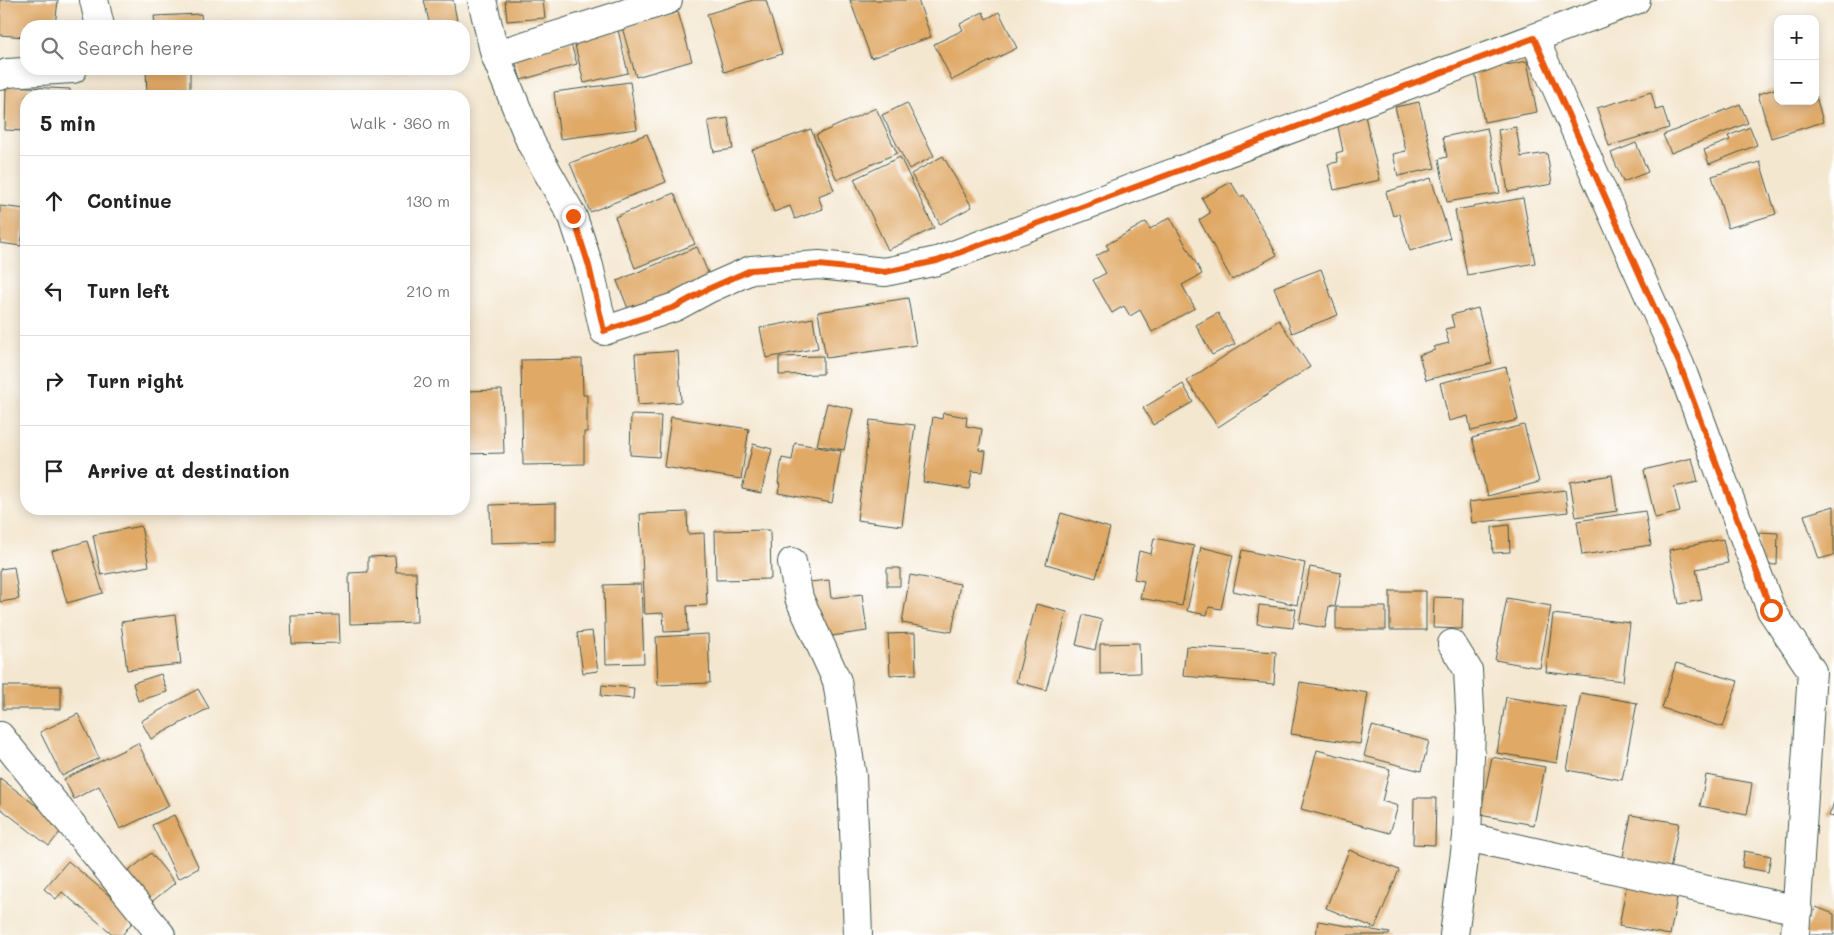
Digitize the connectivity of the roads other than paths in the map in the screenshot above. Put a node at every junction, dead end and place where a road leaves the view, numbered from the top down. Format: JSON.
{"nodes":[{"id":1,"x":94,"y":0,"type":"edge"},
{"id":2,"x":482,"y":0,"type":"edge"},
{"id":3,"x":668,"y":0,"type":"edge"},
{"id":4,"x":1636,"y":0,"type":"edge"},
{"id":5,"x":99,"y":20,"type":"edge"},
{"id":6,"x":1534,"y":38,"type":"junction"},
{"id":7,"x":495,"y":55,"type":"junction"},
{"id":8,"x":20,"y":73,"type":"edge"},
{"id":9,"x":0,"y":76,"type":"edge"},
{"id":10,"x":792,"y":562,"type":"dead end"},
{"id":11,"x":1452,"y":644,"type":"dead end"},
{"id":12,"x":0,"y":736,"type":"edge"},
{"id":13,"x":1467,"y":837,"type":"junction"},
{"id":14,"x":1796,"y":922,"type":"edge"},
{"id":15,"x":161,"y":935,"type":"edge"},
{"id":16,"x":858,"y":935,"type":"edge"},
{"id":17,"x":1454,"y":935,"type":"edge"}],
"edges":[{"from":1,"to":5,"type":"street"},
{"from":2,"to":7,"type":"street"},
{"from":3,"to":7,"type":"street"},
{"from":4,"to":6,"type":"street"},
{"from":6,"to":7,"type":"street"},
{"from":6,"to":14,"type":"street"},
{"from":8,"to":9,"type":"street"},
{"from":10,"to":16,"type":"street"},
{"from":11,"to":13,"type":"street"},
{"from":12,"to":15,"type":"street"},
{"from":13,"to":14,"type":"street"},
{"from":13,"to":17,"type":"street"}]}
